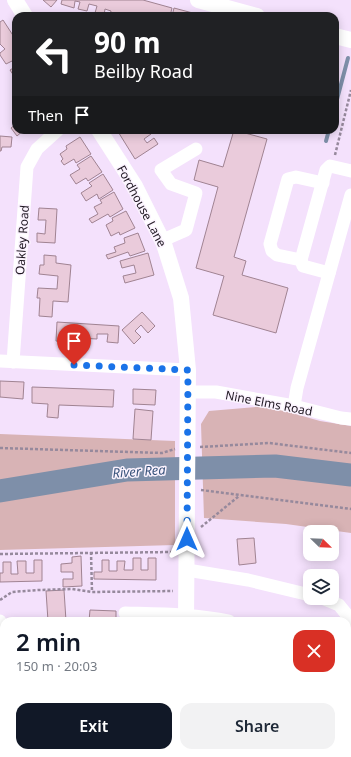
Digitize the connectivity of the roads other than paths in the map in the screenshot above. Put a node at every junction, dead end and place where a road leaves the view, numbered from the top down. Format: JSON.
{"nodes":[{"id":1,"x":15,"y":0,"type":"edge"},
{"id":2,"x":198,"y":0,"type":"edge"},
{"id":3,"x":22,"y":12,"type":"edge"},
{"id":4,"x":242,"y":12,"type":"edge"},
{"id":5,"x":339,"y":37,"type":"edge"},
{"id":6,"x":351,"y":40,"type":"edge"},
{"id":7,"x":54,"y":134,"type":"edge"},
{"id":8,"x":101,"y":134,"type":"edge"},
{"id":9,"x":196,"y":149,"type":"dead end"},
{"id":10,"x":351,"y":171,"type":"edge"},
{"id":11,"x":323,"y":183,"type":"junction"},
{"id":12,"x":351,"y":195,"type":"edge"},
{"id":13,"x":161,"y":237,"type":"junction"},
{"id":14,"x":301,"y":260,"type":"junction"},
{"id":15,"x":329,"y":273,"type":"junction"},
{"id":16,"x":6,"y":361,"type":"edge"},
{"id":17,"x":188,"y":370,"type":"junction"},
{"id":18,"x":187,"y":392,"type":"junction"},
{"id":19,"x":294,"y":406,"type":"junction"},
{"id":20,"x":351,"y":419,"type":"edge"},
{"id":21,"x":187,"y":570,"type":"junction"},
{"id":22,"x":303,"y":593,"type":"edge"},
{"id":23,"x":339,"y":605,"type":"edge"},
{"id":24,"x":126,"y":613,"type":"dead end"},
{"id":25,"x":174,"y":617,"type":"edge"},
{"id":26,"x":186,"y":617,"type":"edge"},
{"id":27,"x":349,"y":617,"type":"edge"},
{"id":28,"x":0,"y":621,"type":"edge"},
{"id":29,"x":0,"y":626,"type":"edge"}],
"edges":[{"from":1,"to":3,"type":"main road"},
{"from":2,"to":4,"type":"main road"},
{"from":5,"to":6,"type":"main road"},
{"from":7,"to":16,"type":"street","name":"Oakley Road"},
{"from":8,"to":13,"type":"main road","name":"Fordhouse Lane"},
{"from":9,"to":13,"type":"street"},
{"from":10,"to":11,"type":"street"},
{"from":11,"to":14,"type":"street"},
{"from":11,"to":14,"type":"street"},
{"from":12,"to":15,"type":"street"},
{"from":13,"to":17,"type":"main road","name":"Fordhouse Lane"},
{"from":14,"to":15,"type":"street"},
{"from":15,"to":19,"type":"street"},
{"from":16,"to":17,"type":"street"},
{"from":17,"to":18,"type":"main road","name":"Fordhouse Lane"},
{"from":18,"to":19,"type":"street","name":"Nine Elms Road"},
{"from":18,"to":21,"type":"main road","name":"Fordhouse Lane"},
{"from":19,"to":20,"type":"street","name":"Nine Elms Road"},
{"from":21,"to":22,"type":"street"},
{"from":21,"to":26,"type":"main road","name":"Fordhouse Lane"},
{"from":23,"to":27,"type":"street"},
{"from":24,"to":25,"type":"street"},
{"from":28,"to":29,"type":"street"}]}
